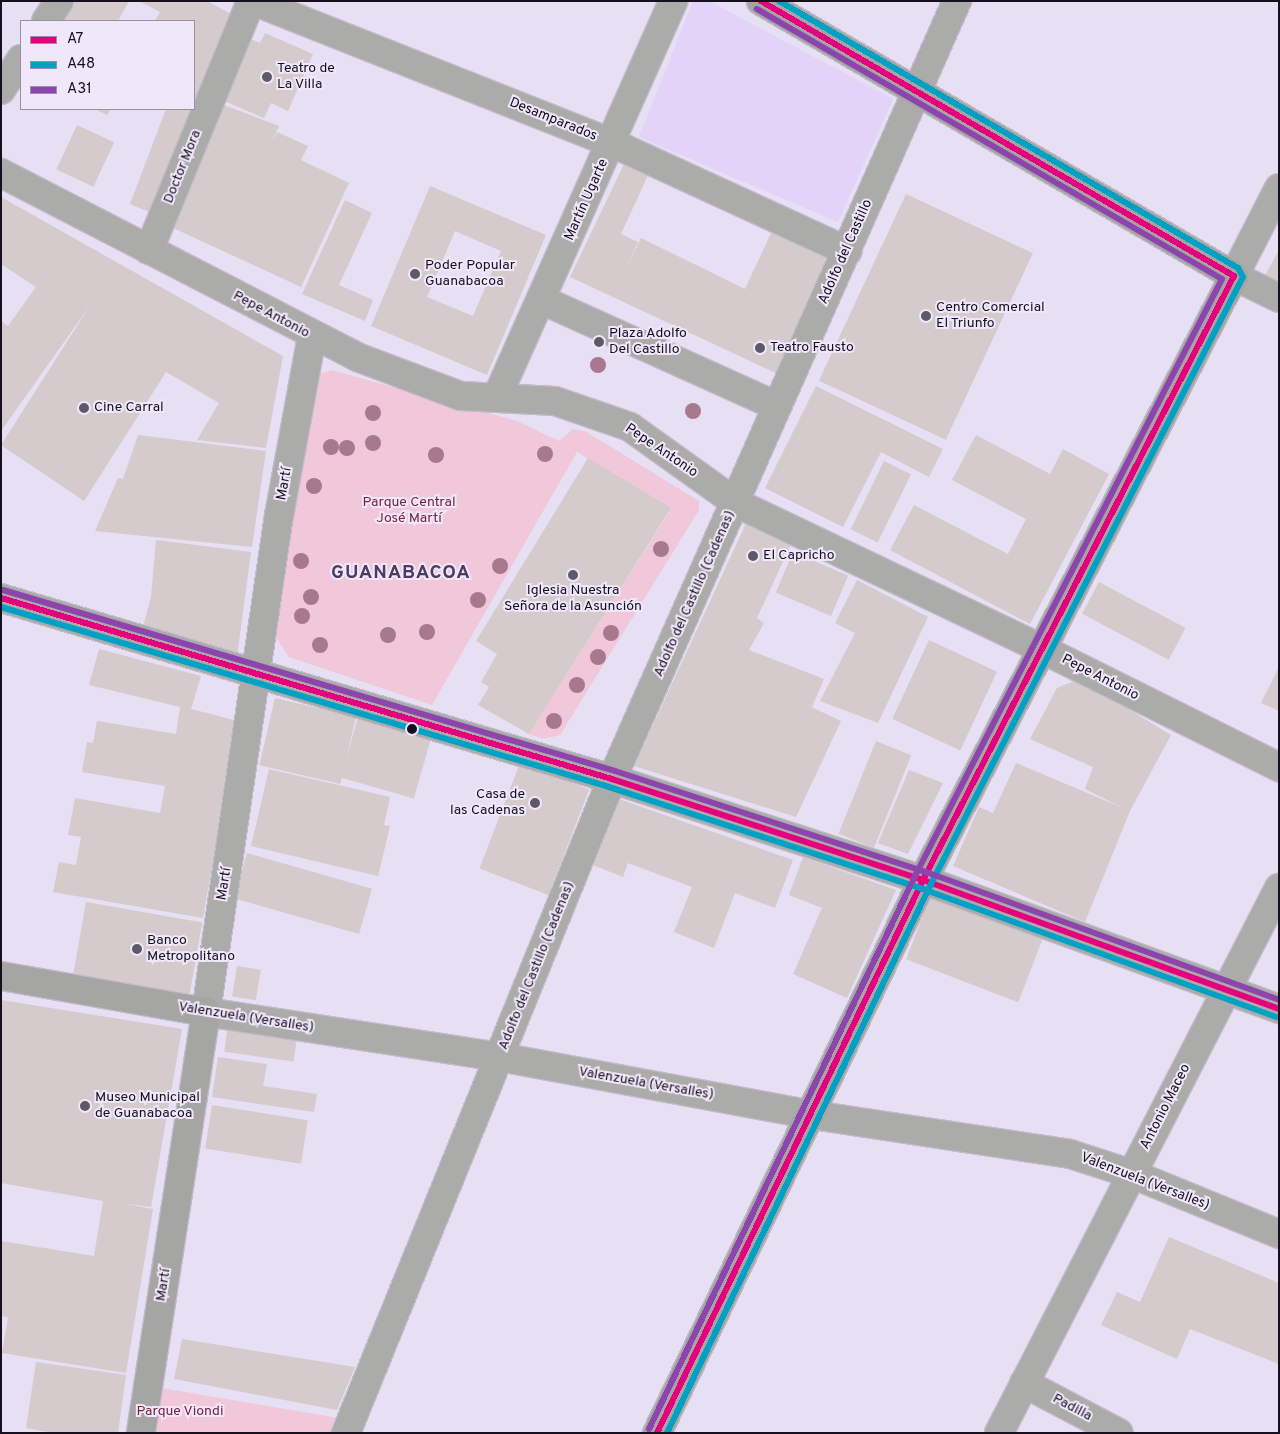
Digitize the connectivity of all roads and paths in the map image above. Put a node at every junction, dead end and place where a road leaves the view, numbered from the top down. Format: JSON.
{"nodes":[{"id":1,"x":58,"y":1,"type":"edge"},
{"id":2,"x":252,"y":1,"type":"edge"},
{"id":3,"x":674,"y":1,"type":"edge"},
{"id":4,"x":761,"y":1,"type":"edge"},
{"id":5,"x":958,"y":1,"type":"edge"},
{"id":6,"x":47,"y":20,"type":"edge"},
{"id":7,"x":20,"y":61,"type":"edge"},
{"id":8,"x":1,"y":90,"type":"edge"},
{"id":9,"x":917,"y":93,"type":"junction"},
{"id":10,"x":612,"y":144,"type":"junction"},
{"id":11,"x":1,"y":173,"type":"edge"},
{"id":12,"x":1279,"y":188,"type":"edge"},
{"id":13,"x":148,"y":250,"type":"junction"},
{"id":14,"x":847,"y":251,"type":"junction"},
{"id":15,"x":1234,"y":276,"type":"junction"},
{"id":16,"x":1279,"y":298,"type":"edge"},
{"id":17,"x":542,"y":300,"type":"junction"},
{"id":18,"x":312,"y":336,"type":"junction"},
{"id":19,"x":497,"y":397,"type":"junction"},
{"id":20,"x":777,"y":406,"type":"junction"},
{"id":21,"x":736,"y":504,"type":"junction"},
{"id":22,"x":1,"y":598,"type":"edge"},
{"id":23,"x":1042,"y":648,"type":"junction"},
{"id":24,"x":256,"y":674,"type":"junction"},
{"id":25,"x":1279,"y":767,"type":"edge"},
{"id":26,"x":612,"y":779,"type":"junction"},
{"id":27,"x":923,"y":880,"type":"junction"},
{"id":28,"x":1279,"y":888,"type":"edge"},
{"id":29,"x":1,"y":976,"type":"edge"},
{"id":30,"x":1226,"y":990,"type":"junction"},
{"id":31,"x":1279,"y":1009,"type":"edge"},
{"id":32,"x":206,"y":1012,"type":"junction"},
{"id":33,"x":500,"y":1057,"type":"junction"},
{"id":34,"x":813,"y":1115,"type":"junction"},
{"id":35,"x":1132,"y":1174,"type":"junction"},
{"id":36,"x":1279,"y":1234,"type":"edge"},
{"id":37,"x":1024,"y":1383,"type":"junction"},
{"id":38,"x":142,"y":1433,"type":"edge"},
{"id":39,"x":346,"y":1433,"type":"edge"},
{"id":40,"x":657,"y":1433,"type":"edge"},
{"id":41,"x":999,"y":1433,"type":"edge"},
{"id":42,"x":1119,"y":1433,"type":"edge"}],
"edges":[{"from":1,"to":6,"type":"street"},
{"from":2,"to":10,"type":"street","name":"Desamparados"},
{"from":2,"to":13,"type":"street","name":"Doctor Mora"},
{"from":3,"to":10,"type":"street","name":"Martín Ugarte"},
{"from":4,"to":9,"type":"main road"},
{"from":5,"to":9,"type":"street","name":"Adolfo del Castillo"},
{"from":7,"to":8,"type":"street"},
{"from":9,"to":14,"type":"street","name":"Adolfo del Castillo"},
{"from":9,"to":15,"type":"main road"},
{"from":10,"to":14,"type":"street","name":"Desamparados"},
{"from":10,"to":17,"type":"street","name":"Martín Ugarte"},
{"from":11,"to":13,"type":"street","name":"Pepe Antonio"},
{"from":12,"to":15,"type":"street"},
{"from":13,"to":18,"type":"street","name":"Pepe Antonio"},
{"from":14,"to":20,"type":"street","name":"Adolfo del Castillo"},
{"from":15,"to":16,"type":"street"},
{"from":15,"to":23,"type":"main road"},
{"from":17,"to":19,"type":"street","name":"Martín Ugarte"},
{"from":17,"to":20,"type":"street"},
{"from":18,"to":19,"type":"street","name":"Pepe Antonio"},
{"from":18,"to":24,"type":"street","name":"Martí"},
{"from":19,"to":21,"type":"street","name":"Pepe Antonio"},
{"from":20,"to":21,"type":"street","name":"Adolfo del Castillo"},
{"from":21,"to":23,"type":"street","name":"Pepe Antonio"},
{"from":21,"to":26,"type":"street","name":"Adolfo del Castillo (Cadenas)"},
{"from":22,"to":24,"type":"street"},
{"from":23,"to":25,"type":"street","name":"Pepe Antonio"},
{"from":23,"to":27,"type":"main road"},
{"from":24,"to":26,"type":"street"},
{"from":24,"to":32,"type":"street","name":"Martí"},
{"from":26,"to":27,"type":"street"},
{"from":26,"to":33,"type":"street","name":"Adolfo del Castillo (Cadenas)"},
{"from":27,"to":30,"type":"street"},
{"from":27,"to":34,"type":"main road"},
{"from":28,"to":30,"type":"street","name":"Antonio Maceo"},
{"from":29,"to":32,"type":"main road","name":"Valenzuela (Versalles)"},
{"from":30,"to":31,"type":"street"},
{"from":30,"to":35,"type":"street","name":"Antonio Maceo"},
{"from":32,"to":33,"type":"street","name":"Valenzuela (Versalles)"},
{"from":32,"to":38,"type":"main road","name":"Martí"},
{"from":33,"to":34,"type":"street","name":"Valenzuela (Versalles)"},
{"from":33,"to":39,"type":"street","name":"Adolfo del Castillo (Cadenas)"},
{"from":34,"to":35,"type":"street","name":"Valenzuela (Versalles)"},
{"from":34,"to":40,"type":"main road"},
{"from":35,"to":36,"type":"street","name":"Valenzuela (Versalles)"},
{"from":35,"to":37,"type":"street","name":"Antonio Maceo"},
{"from":37,"to":41,"type":"street","name":"Antonio Maceo"},
{"from":37,"to":42,"type":"street","name":"Padilla"}]}
